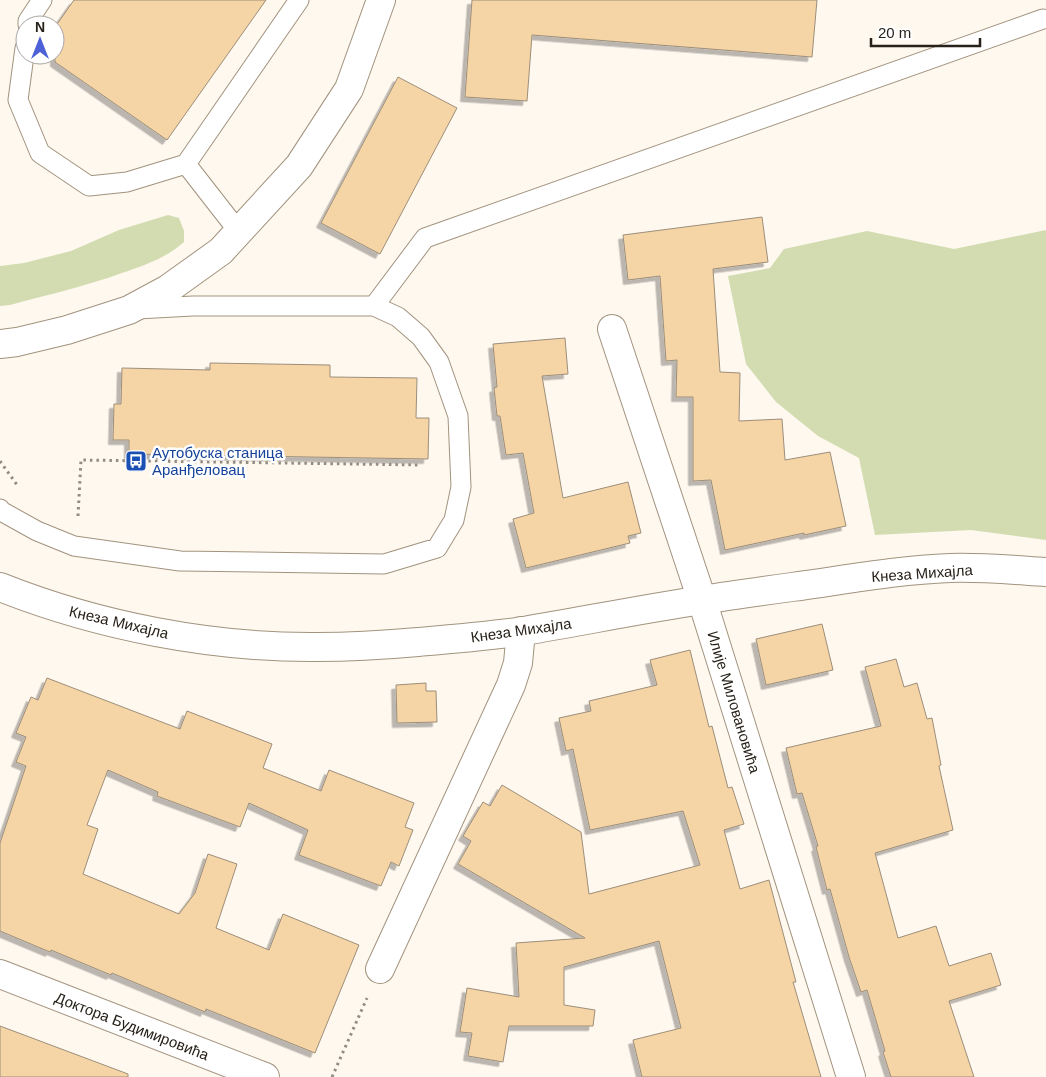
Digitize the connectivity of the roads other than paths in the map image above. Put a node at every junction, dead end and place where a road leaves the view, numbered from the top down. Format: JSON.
{"nodes":[{"id":1,"x":42,"y":0,"type":"edge"},
{"id":2,"x":299,"y":0,"type":"edge"},
{"id":3,"x":381,"y":0,"type":"edge"},
{"id":4,"x":32,"y":15,"type":"edge"},
{"id":5,"x":1043,"y":20,"type":"dead end"},
{"id":6,"x":23,"y":65,"type":"edge"},
{"id":7,"x":186,"y":164,"type":"junction"},
{"id":8,"x":239,"y":232,"type":"junction"},
{"id":9,"x":374,"y":306,"type":"junction"},
{"id":10,"x":129,"y":310,"type":"junction"},
{"id":11,"x":612,"y":329,"type":"dead end"},
{"id":12,"x":0,"y":344,"type":"edge"},
{"id":13,"x":0,"y":509,"type":"edge"},
{"id":14,"x":1046,"y":572,"type":"edge"},
{"id":15,"x":0,"y":587,"type":"edge"},
{"id":16,"x":702,"y":600,"type":"junction"},
{"id":17,"x":521,"y":631,"type":"junction"},
{"id":18,"x":380,"y":969,"type":"road end"},
{"id":19,"x":0,"y":974,"type":"edge"},
{"id":20,"x":265,"y":1077,"type":"edge"},
{"id":21,"x":851,"y":1077,"type":"edge"}],
"edges":[{"from":1,"to":4,"type":"lane"},
{"from":2,"to":7,"type":"lane"},
{"from":3,"to":8,"type":"street"},
{"from":5,"to":9,"type":"lane"},
{"from":6,"to":7,"type":"lane"},
{"from":7,"to":8,"type":"lane"},
{"from":8,"to":10,"type":"street"},
{"from":9,"to":10,"type":"lane"},
{"from":9,"to":13,"type":"lane"},
{"from":10,"to":12,"type":"street"},
{"from":11,"to":16,"type":"street","name":"Илије Миловановића"},
{"from":14,"to":16,"type":"street","name":"Кнеза Михајла"},
{"from":15,"to":17,"type":"street","name":"Кнеза Михајла"},
{"from":16,"to":17,"type":"street","name":"Кнеза Михајла"},
{"from":16,"to":21,"type":"street","name":"Илије Миловановића"},
{"from":17,"to":18,"type":"street"},
{"from":19,"to":20,"type":"street","name":"Доктора Будимировића"}]}
